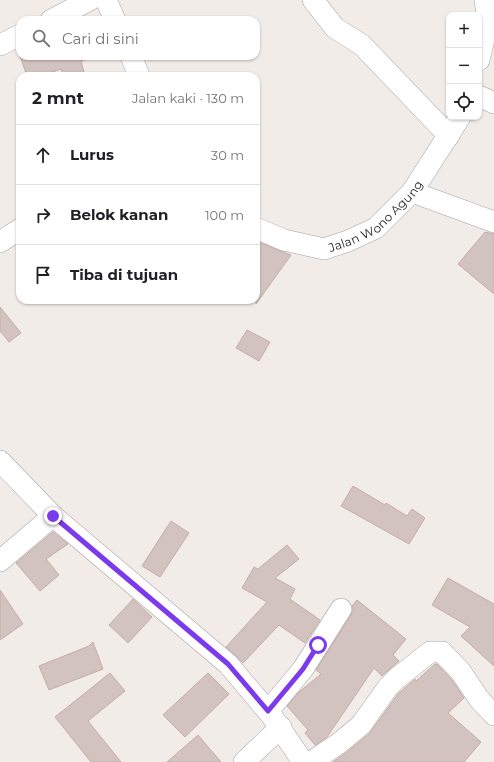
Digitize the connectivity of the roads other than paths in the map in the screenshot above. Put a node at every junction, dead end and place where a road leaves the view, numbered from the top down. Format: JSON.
{"nodes":[{"id":1,"x":90,"y":0,"type":"edge"},
{"id":2,"x":106,"y":0,"type":"edge"},
{"id":3,"x":313,"y":0,"type":"edge"},
{"id":4,"x":485,"y":0,"type":"edge"},
{"id":5,"x":59,"y":16,"type":"edge"},
{"id":6,"x":113,"y":16,"type":"edge"},
{"id":7,"x":491,"y":23,"type":"edge"},
{"id":8,"x":16,"y":37,"type":"edge"},
{"id":9,"x":0,"y":45,"type":"edge"},
{"id":10,"x":482,"y":51,"type":"edge"},
{"id":11,"x":133,"y":60,"type":"edge"},
{"id":12,"x":137,"y":72,"type":"edge"},
{"id":13,"x":482,"y":97,"type":"edge"},
{"id":14,"x":494,"y":103,"type":"edge"},
{"id":15,"x":458,"y":120,"type":"edge"},
{"id":16,"x":449,"y":136,"type":"junction"},
{"id":17,"x":412,"y":192,"type":"junction"},
{"id":18,"x":494,"y":222,"type":"edge"},
{"id":19,"x":260,"y":230,"type":"edge"},
{"id":20,"x":16,"y":232,"type":"edge"},
{"id":21,"x":0,"y":242,"type":"edge"},
{"id":22,"x":0,"y":461,"type":"edge"},
{"id":23,"x":53,"y":516,"type":"junction"},
{"id":24,"x":0,"y":561,"type":"edge"},
{"id":25,"x":341,"y":609,"type":"dead end"},
{"id":26,"x":268,"y":711,"type":"junction"},
{"id":27,"x":494,"y":715,"type":"edge"},
{"id":28,"x":281,"y":728,"type":"junction"},
{"id":29,"x":244,"y":762,"type":"edge"},
{"id":30,"x":303,"y":762,"type":"edge"},
{"id":31,"x":311,"y":762,"type":"edge"}],
"edges":[{"from":1,"to":5,"type":"street"},
{"from":2,"to":6,"type":"street"},
{"from":3,"to":16,"type":"street"},
{"from":4,"to":7,"type":"street"},
{"from":7,"to":10,"type":"street"},
{"from":8,"to":9,"type":"street"},
{"from":11,"to":12,"type":"street"},
{"from":13,"to":14,"type":"street"},
{"from":15,"to":16,"type":"street","name":"Jalan Wono Agung"},
{"from":16,"to":17,"type":"street","name":"Jalan Wono Agung"},
{"from":17,"to":18,"type":"street"},
{"from":17,"to":19,"type":"street","name":"Jalan Wono Agung"},
{"from":20,"to":21,"type":"street"},
{"from":22,"to":23,"type":"street"},
{"from":23,"to":24,"type":"street"},
{"from":23,"to":26,"type":"street"},
{"from":25,"to":26,"type":"street"},
{"from":26,"to":28,"type":"street"},
{"from":27,"to":31,"type":"street"},
{"from":28,"to":29,"type":"street"},
{"from":28,"to":30,"type":"street"}]}
